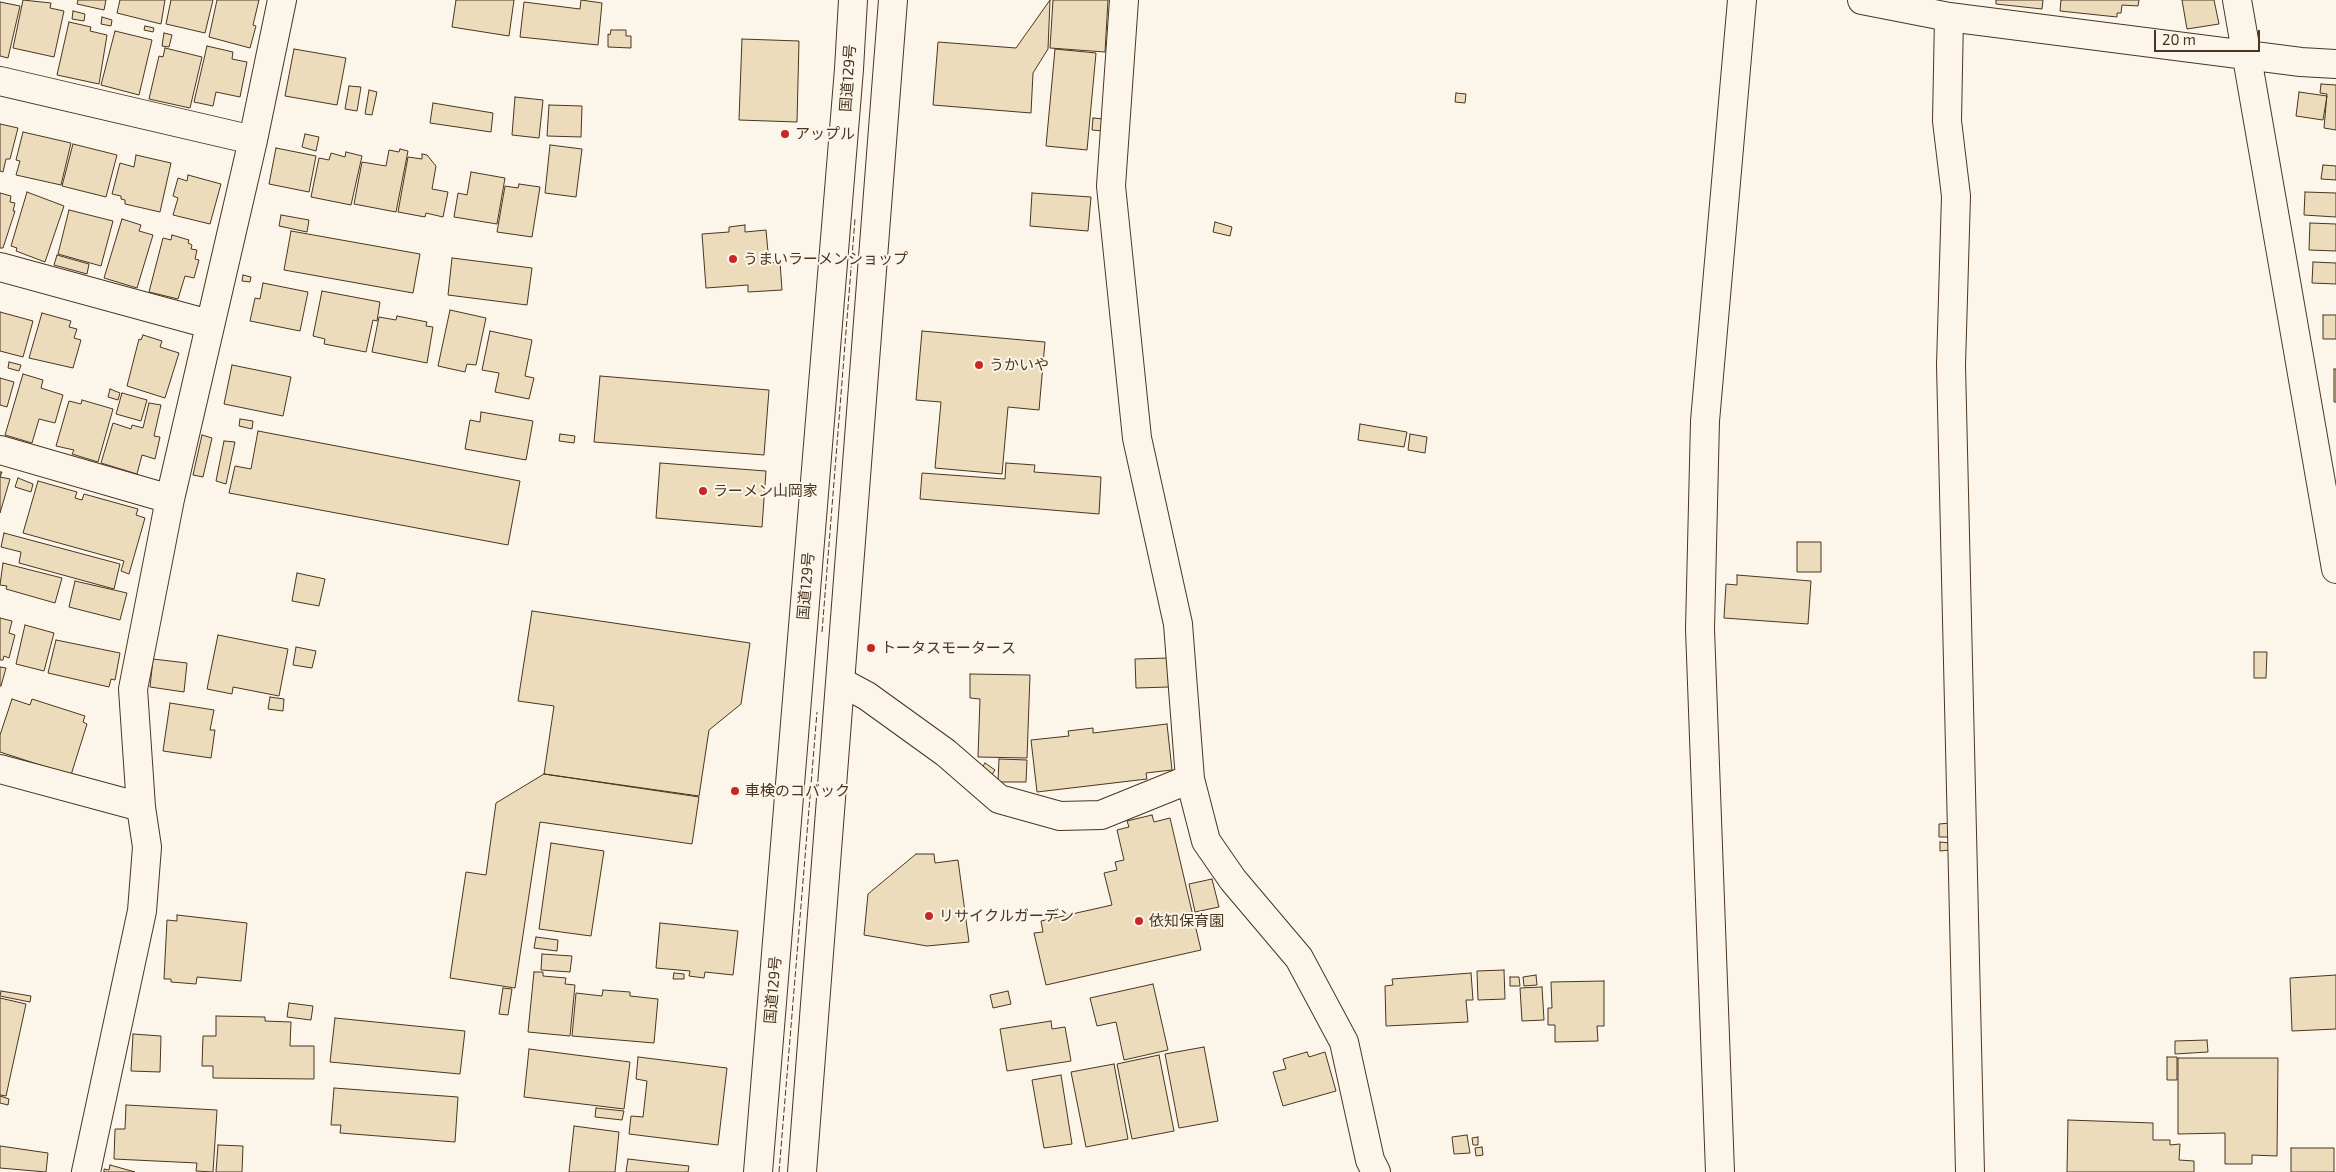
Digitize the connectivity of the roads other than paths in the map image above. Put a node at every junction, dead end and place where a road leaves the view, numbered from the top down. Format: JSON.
{"nodes":[{"id":1,"x":282,"y":0,"type":"edge"},
{"id":2,"x":853,"y":0,"type":"edge"},
{"id":3,"x":893,"y":0,"type":"edge"},
{"id":4,"x":1124,"y":0,"type":"edge"},
{"id":5,"x":1742,"y":0,"type":"edge"},
{"id":6,"x":1862,"y":0,"type":"edge"},
{"id":7,"x":2237,"y":0,"type":"edge"},
{"id":8,"x":1949,"y":17,"type":"junction"},
{"id":9,"x":2246,"y":53,"type":"junction"},
{"id":10,"x":2336,"y":64,"type":"edge"},
{"id":11,"x":0,"y":81,"type":"edge"},
{"id":12,"x":252,"y":140,"type":"junction"},
{"id":13,"x":0,"y":267,"type":"edge"},
{"id":14,"x":209,"y":324,"type":"junction"},
{"id":15,"x":0,"y":450,"type":"edge"},
{"id":16,"x":170,"y":499,"type":"junction"},
{"id":17,"x":2336,"y":569,"type":"edge"},
{"id":18,"x":841,"y":682,"type":"junction"},
{"id":19,"x":0,"y":769,"type":"edge"},
{"id":20,"x":1190,"y":780,"type":"junction"},
{"id":21,"x":141,"y":807,"type":"junction"},
{"id":22,"x":86,"y":1172,"type":"edge"},
{"id":23,"x":758,"y":1172,"type":"edge"},
{"id":24,"x":802,"y":1172,"type":"edge"},
{"id":25,"x":1376,"y":1172,"type":"edge"},
{"id":26,"x":1720,"y":1172,"type":"edge"},
{"id":27,"x":1970,"y":1172,"type":"edge"}],
"edges":[{"from":1,"to":12,"type":"main road"},
{"from":2,"to":23,"type":"main road","name":"国道129号"},
{"from":3,"to":18,"type":"main road"},
{"from":4,"to":20,"type":"main road"},
{"from":5,"to":26,"type":"main road"},
{"from":6,"to":8,"type":"main road"},
{"from":7,"to":9,"type":"main road"},
{"from":8,"to":9,"type":"main road"},
{"from":8,"to":27,"type":"main road"},
{"from":9,"to":10,"type":"main road"},
{"from":9,"to":17,"type":"main road"},
{"from":11,"to":12,"type":"main road"},
{"from":12,"to":14,"type":"main road"},
{"from":13,"to":14,"type":"main road"},
{"from":14,"to":16,"type":"main road"},
{"from":15,"to":16,"type":"main road"},
{"from":16,"to":21,"type":"main road"},
{"from":18,"to":20,"type":"main road"},
{"from":18,"to":24,"type":"main road"},
{"from":19,"to":21,"type":"main road"},
{"from":20,"to":25,"type":"main road"},
{"from":21,"to":22,"type":"main road"}]}
